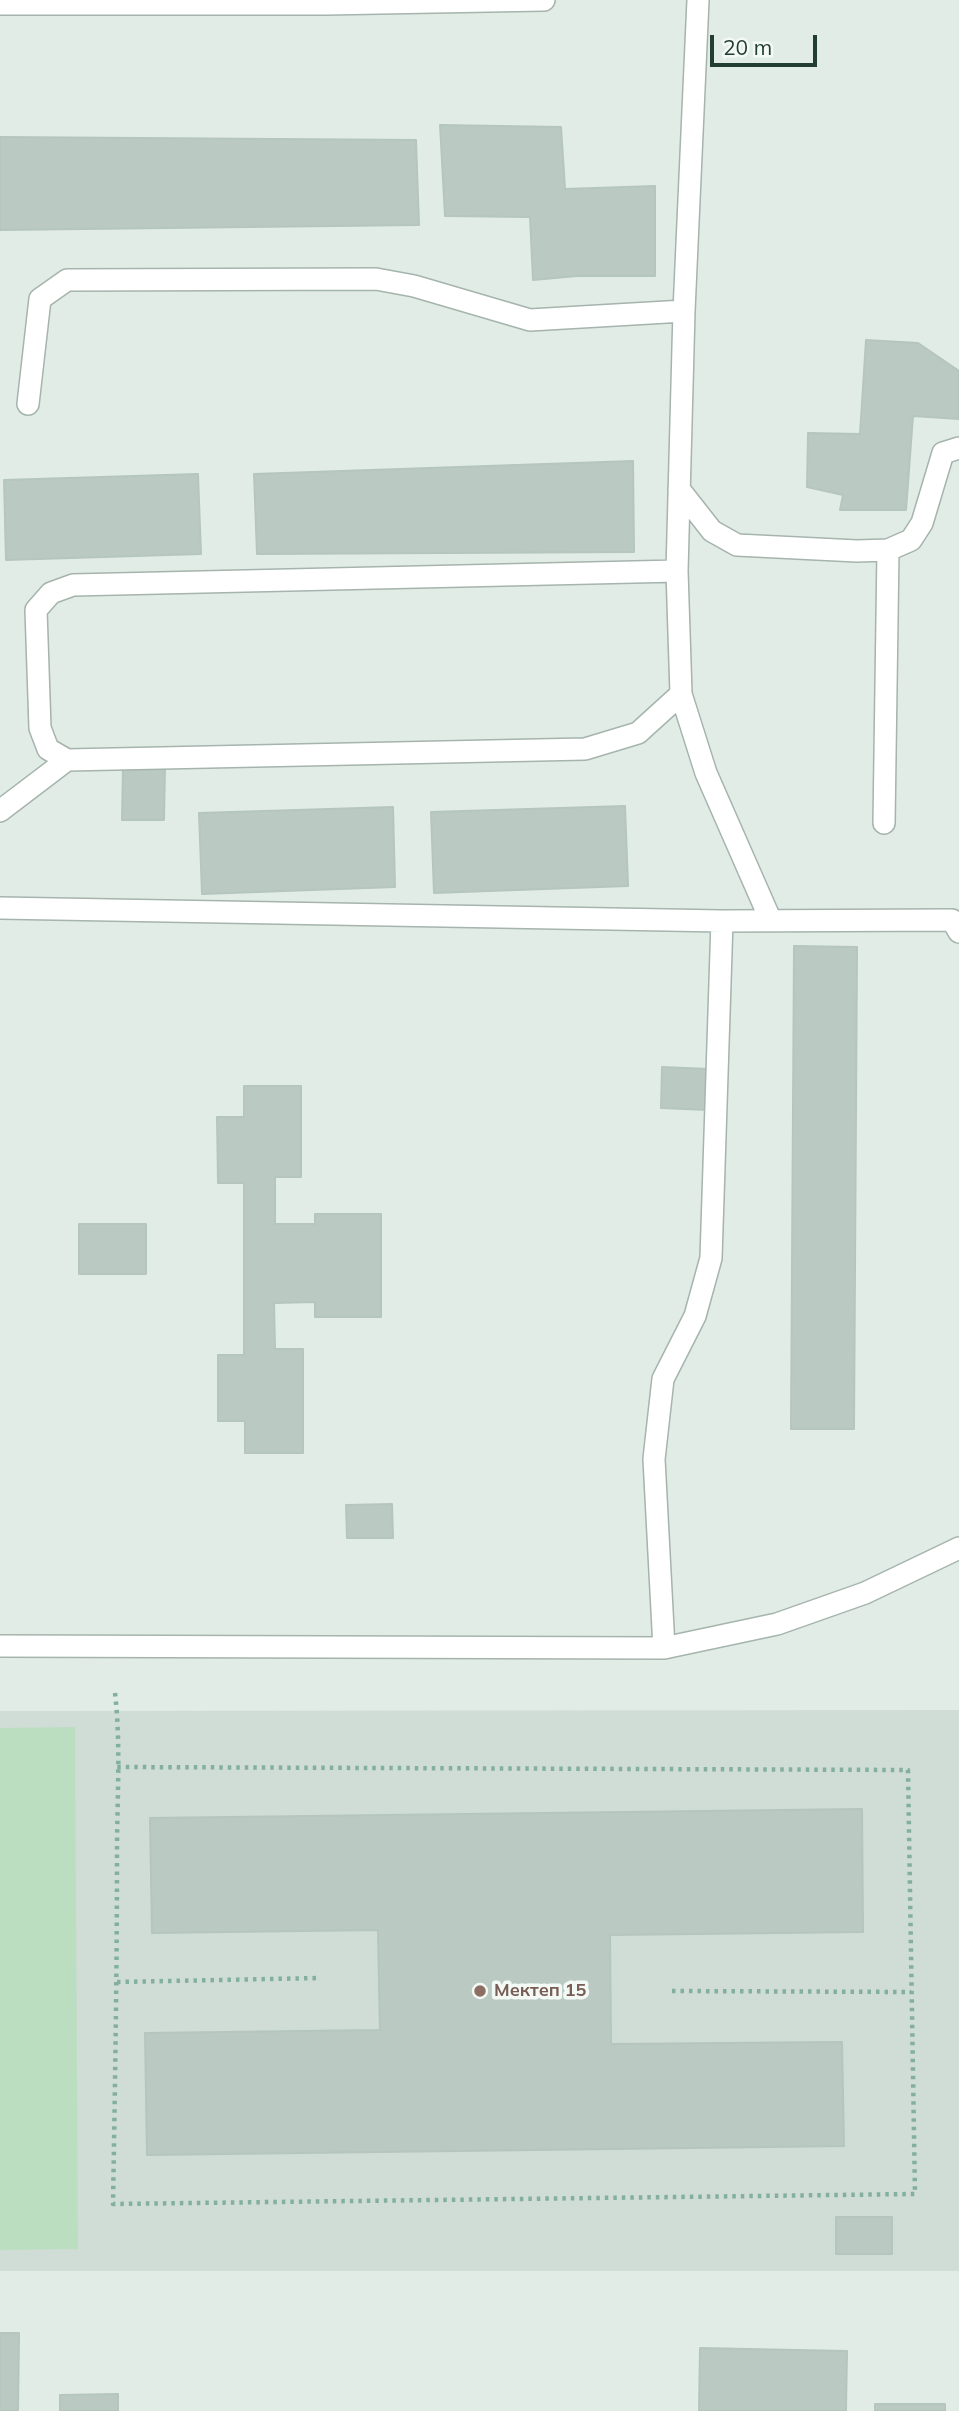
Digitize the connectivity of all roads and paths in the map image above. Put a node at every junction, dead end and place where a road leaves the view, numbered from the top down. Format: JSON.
{"nodes":[{"id":1,"x":544,"y":0,"type":"edge"},
{"id":2,"x":698,"y":0,"type":"edge"},
{"id":3,"x":326,"y":2,"type":"edge"},
{"id":4,"x":0,"y":4,"type":"edge"},
{"id":5,"x":684,"y":311,"type":"junction"},
{"id":6,"x":28,"y":404,"type":"dead end"},
{"id":7,"x":959,"y":448,"type":"edge"},
{"id":8,"x":679,"y":489,"type":"junction"},
{"id":9,"x":888,"y":550,"type":"junction"},
{"id":10,"x":677,"y":571,"type":"junction"},
{"id":11,"x":681,"y":694,"type":"junction"},
{"id":12,"x":67,"y":760,"type":"junction"},
{"id":13,"x":0,"y":811,"type":"edge"},
{"id":14,"x":884,"y":824,"type":"dead end"},
{"id":15,"x":0,"y":908,"type":"edge"},
{"id":16,"x":722,"y":921,"type":"junction"},
{"id":17,"x":771,"y":921,"type":"junction"},
{"id":18,"x":959,"y":932,"type":"edge"},
{"id":19,"x":959,"y":1548,"type":"edge"},
{"id":20,"x":0,"y":1646,"type":"edge"},
{"id":21,"x":664,"y":1648,"type":"junction"},
{"id":22,"x":115,"y":1693,"type":"dead end"},
{"id":23,"x":117,"y":1767,"type":"junction"},
{"id":24,"x":319,"y":1978,"type":"dead end"},
{"id":25,"x":117,"y":1983,"type":"junction"},
{"id":26,"x":672,"y":1991,"type":"dead end"},
{"id":27,"x":911,"y":1992,"type":"junction"}],
"edges":[{"from":1,"to":3,"type":"street"},
{"from":2,"to":5,"type":"street"},
{"from":3,"to":4,"type":"street"},
{"from":5,"to":6,"type":"street"},
{"from":5,"to":8,"type":"street"},
{"from":7,"to":9,"type":"street"},
{"from":8,"to":9,"type":"street"},
{"from":8,"to":10,"type":"street"},
{"from":9,"to":14,"type":"street"},
{"from":10,"to":11,"type":"street"},
{"from":10,"to":12,"type":"street"},
{"from":11,"to":12,"type":"street"},
{"from":11,"to":17,"type":"street"},
{"from":12,"to":13,"type":"street"},
{"from":15,"to":16,"type":"street"},
{"from":16,"to":17,"type":"street"},
{"from":16,"to":21,"type":"street"},
{"from":17,"to":18,"type":"street"},
{"from":19,"to":21,"type":"street"},
{"from":20,"to":21,"type":"street"},
{"from":22,"to":23,"type":"path"},
{"from":23,"to":25,"type":"path"},
{"from":23,"to":27,"type":"path"},
{"from":24,"to":25,"type":"path"},
{"from":25,"to":27,"type":"path"},
{"from":26,"to":27,"type":"path"}]}
